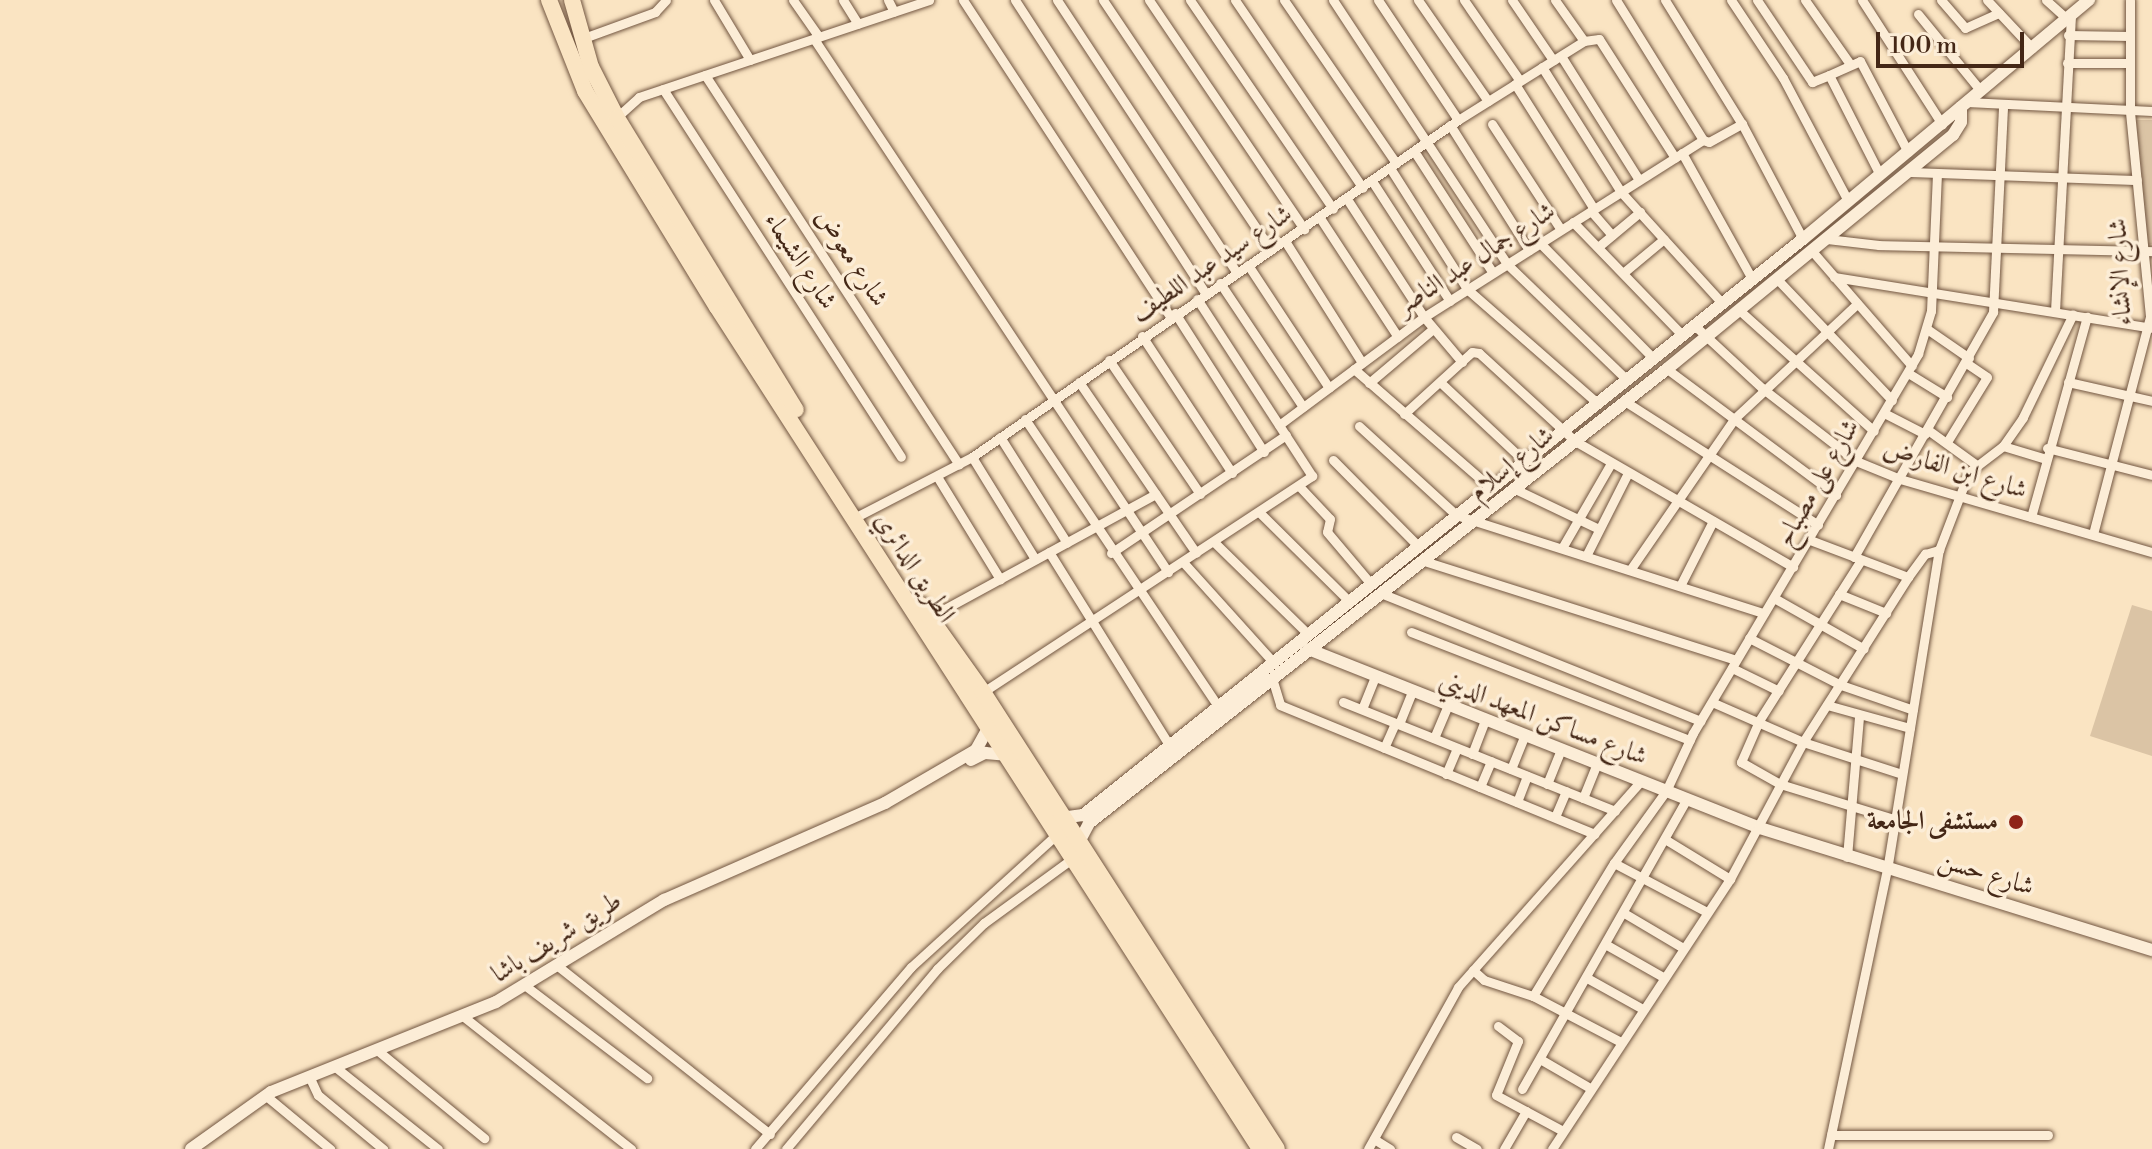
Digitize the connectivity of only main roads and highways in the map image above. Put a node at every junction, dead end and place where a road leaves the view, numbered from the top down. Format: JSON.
{"nodes":[{"id":1,"x":549,"y":0,"type":"edge"},
{"id":2,"x":572,"y":0,"type":"edge"},
{"id":3,"x":974,"y":687,"type":"junction"},
{"id":4,"x":1059,"y":826,"type":"junction"},
{"id":5,"x":1144,"y":957,"type":"junction"},
{"id":6,"x":1260,"y":1149,"type":"edge"},
{"id":7,"x":1277,"y":1149,"type":"edge"}],
"edges":[{"from":1,"to":3,"type":"highway","name":"الطريق الدائري"},
{"from":2,"to":3,"type":"highway","name":"الطريق الدائري"},
{"from":3,"to":4,"type":"highway","name":"الطريق الدائري"},
{"from":3,"to":4,"type":"highway","name":"الطريق الدائري"},
{"from":4,"to":5,"type":"highway","name":"الطريق الدائري"},
{"from":5,"to":6,"type":"highway","name":"الطريق الدائري"},
{"from":5,"to":7,"type":"highway","name":"الطريق الدائري"}]}
